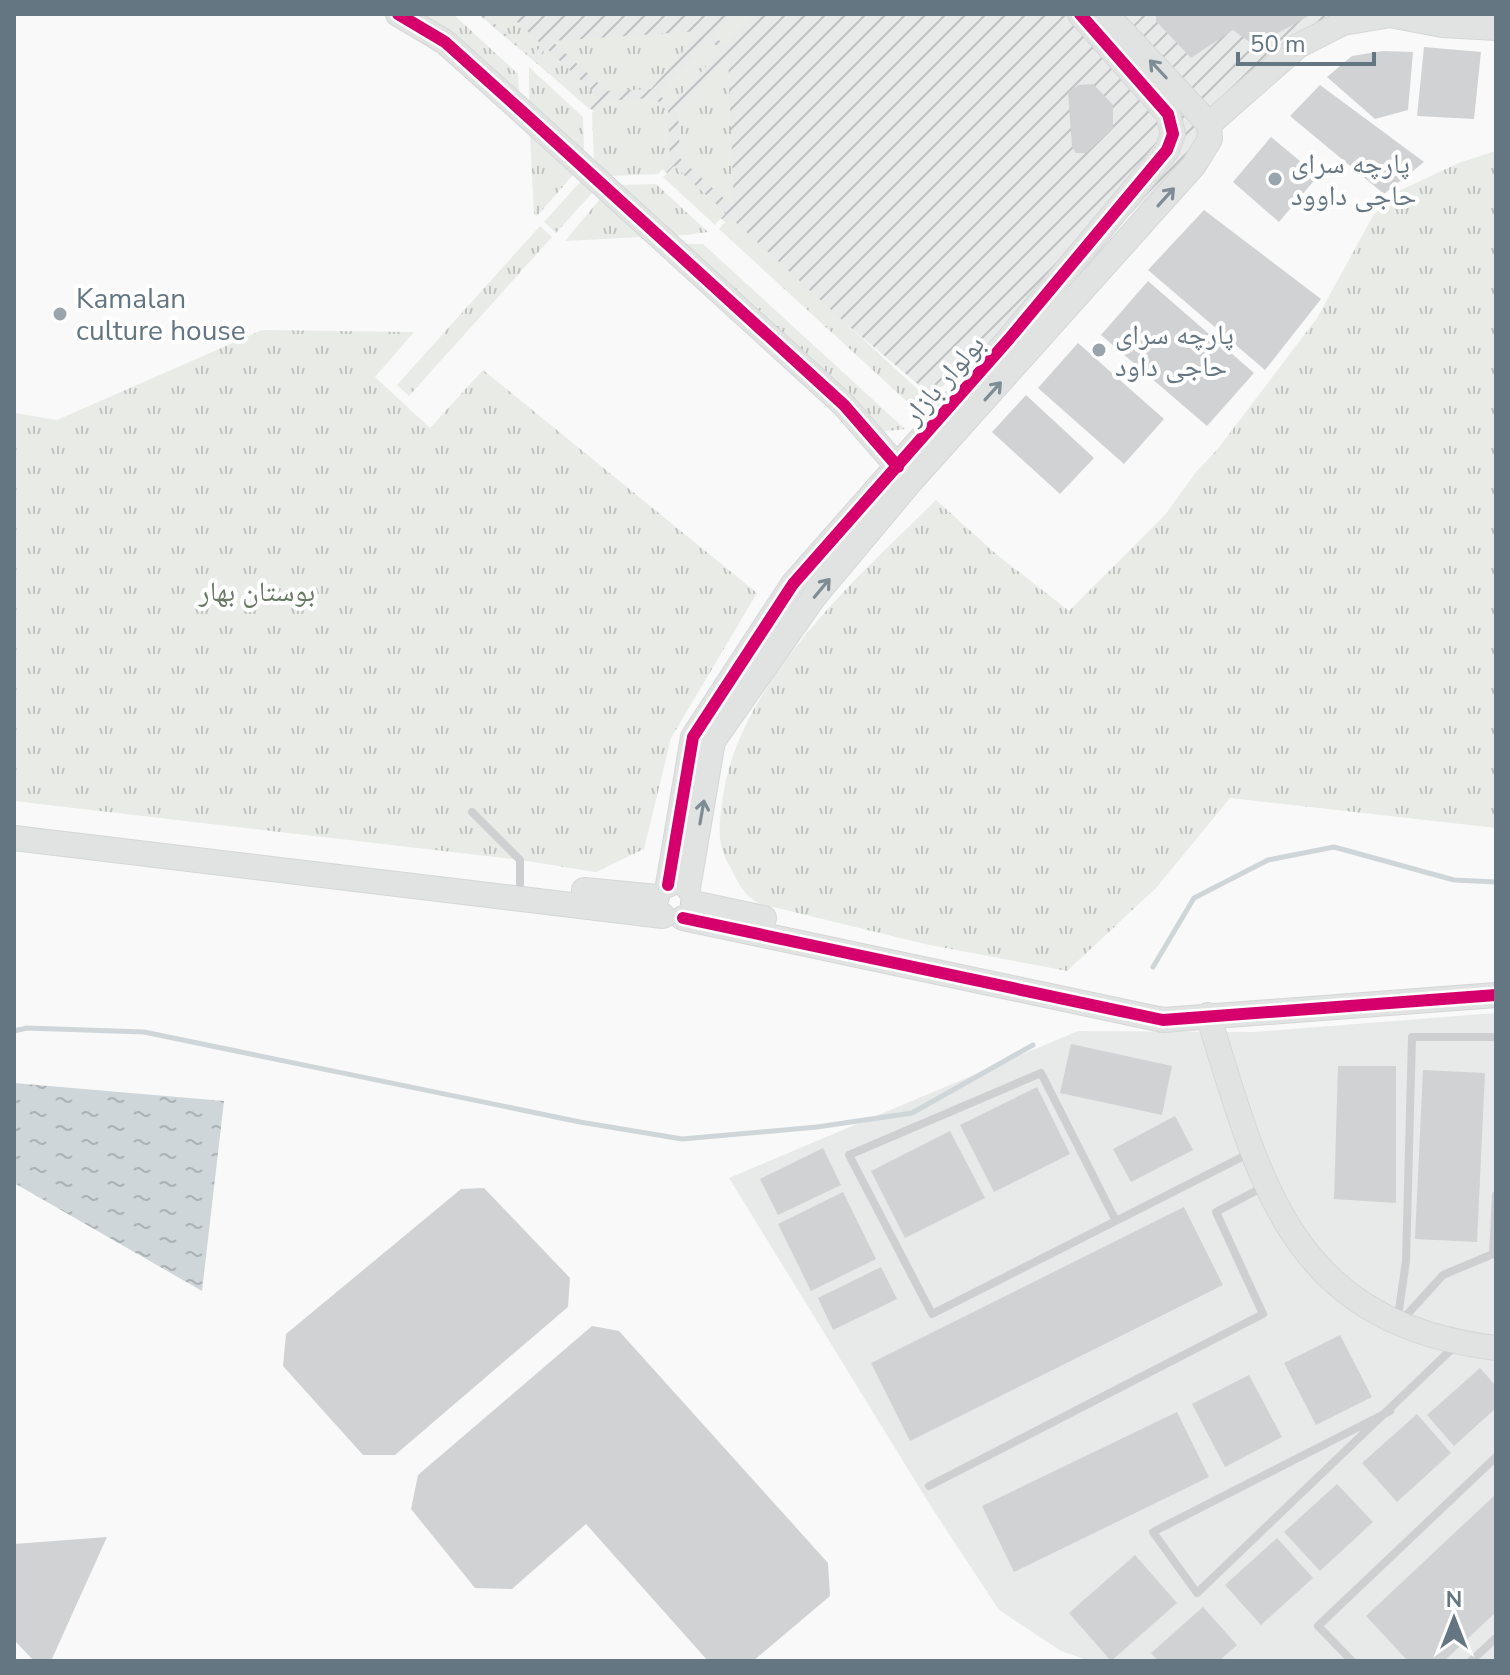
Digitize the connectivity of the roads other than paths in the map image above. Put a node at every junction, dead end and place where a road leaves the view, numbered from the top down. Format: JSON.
{"nodes":[{"id":1,"x":398,"y":14,"type":"edge"},
{"id":2,"x":1080,"y":14,"type":"edge"},
{"id":3,"x":1106,"y":14,"type":"edge"},
{"id":4,"x":1390,"y":15,"type":"edge"},
{"id":5,"x":1496,"y":28,"type":"edge"},
{"id":6,"x":1209,"y":124,"type":"junction"},
{"id":7,"x":898,"y":467,"type":"junction"},
{"id":8,"x":472,"y":812,"type":"dead end"},
{"id":9,"x":14,"y":823,"type":"edge"},
{"id":10,"x":14,"y":838,"type":"edge"},
{"id":11,"x":520,"y":884,"type":"junction"},
{"id":12,"x":675,"y":901,"type":"junction"},
{"id":13,"x":1496,"y":995,"type":"edge"},
{"id":14,"x":1208,"y":1015,"type":"junction"},
{"id":15,"x":1496,"y":1037,"type":"edge"},
{"id":16,"x":1250,"y":1152,"type":"junction"},
{"id":17,"x":1267,"y":1184,"type":"junction"},
{"id":18,"x":1496,"y":1195,"type":"edge"},
{"id":19,"x":1116,"y":1221,"type":"junction"},
{"id":20,"x":1397,"y":1325,"type":"junction"},
{"id":21,"x":1457,"y":1343,"type":"junction"},
{"id":22,"x":1496,"y":1348,"type":"edge"},
{"id":23,"x":1390,"y":1411,"type":"junction"},
{"id":24,"x":1496,"y":1457,"type":"edge"},
{"id":25,"x":929,"y":1486,"type":"dead end"},
{"id":26,"x":1496,"y":1638,"type":"edge"},
{"id":27,"x":1352,"y":1661,"type":"edge"},
{"id":28,"x":1471,"y":1661,"type":"edge"}],
"edges":[{"from":1,"to":7,"type":"street"},
{"from":2,"to":7,"type":"street","name":"بولوار بازار"},
{"from":6,"to":3,"type":"street","one_way":true},
{"from":4,"to":5,"type":"street"},
{"from":4,"to":6,"type":"street"},
{"from":12,"to":6,"type":"street","one_way":true},
{"from":7,"to":12,"type":"street","name":"بولوار بازار"},
{"from":8,"to":11,"type":"lane"},
{"from":9,"to":11,"type":"street"},
{"from":10,"to":12,"type":"street"},
{"from":11,"to":12,"type":"street"},
{"from":12,"to":14,"type":"street"},
{"from":13,"to":14,"type":"street"},
{"from":14,"to":16,"type":"street"},
{"from":15,"to":20,"type":"lane"},
{"from":16,"to":17,"type":"street"},
{"from":16,"to":19,"type":"lane"},
{"from":17,"to":20,"type":"street"},
{"from":17,"to":25,"type":"lane"},
{"from":18,"to":20,"type":"lane"},
{"from":19,"to":19,"type":"lane"},
{"from":20,"to":21,"type":"street"},
{"from":21,"to":22,"type":"street"},
{"from":21,"to":23,"type":"lane"},
{"from":23,"to":23,"type":"lane"},
{"from":24,"to":27,"type":"lane"},
{"from":26,"to":28,"type":"lane"}]}
